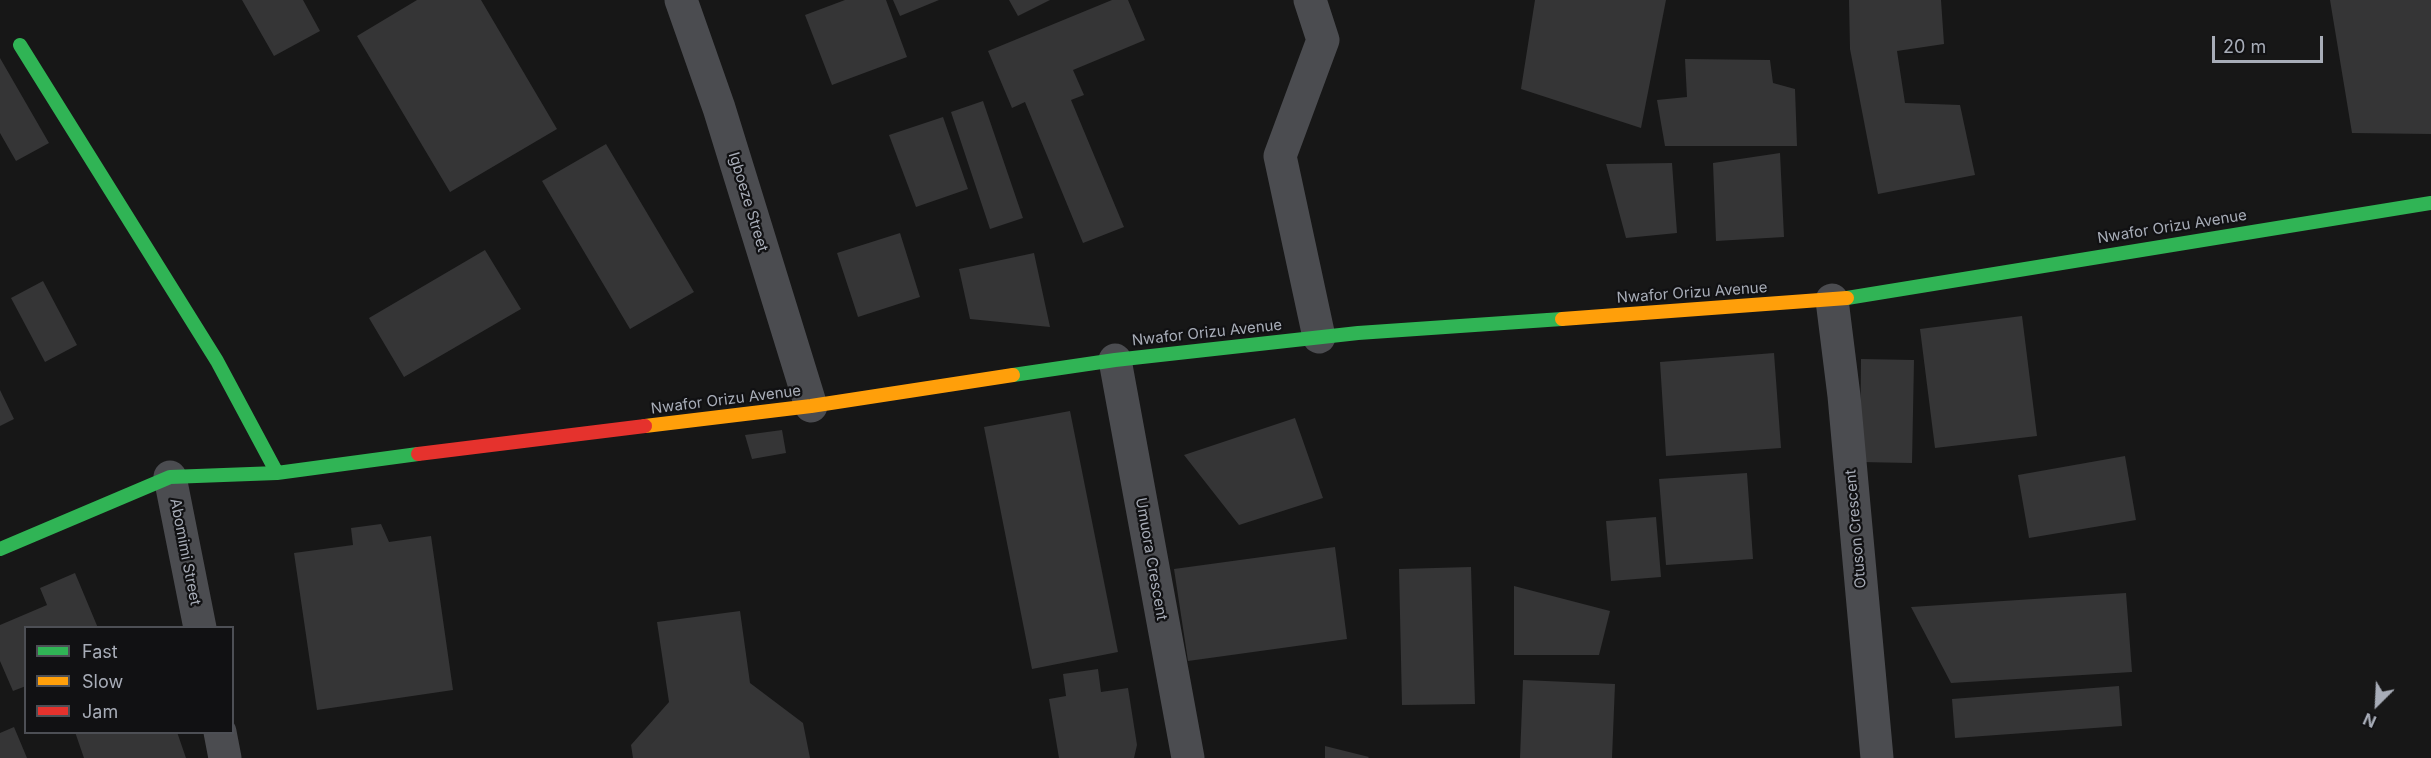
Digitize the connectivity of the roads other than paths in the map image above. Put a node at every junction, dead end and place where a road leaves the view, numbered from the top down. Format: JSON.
{"nodes":[{"id":1,"x":681,"y":0,"type":"edge"},
{"id":2,"x":1310,"y":0,"type":"edge"},
{"id":3,"x":20,"y":45,"type":"dead end"},
{"id":4,"x":2431,"y":203,"type":"edge"},
{"id":5,"x":1832,"y":300,"type":"junction"},
{"id":6,"x":1318,"y":337,"type":"junction"},
{"id":7,"x":1115,"y":360,"type":"junction"},
{"id":8,"x":811,"y":406,"type":"junction"},
{"id":9,"x":277,"y":473,"type":"junction"},
{"id":10,"x":170,"y":477,"type":"junction"},
{"id":11,"x":0,"y":549,"type":"edge"},
{"id":12,"x":200,"y":626,"type":"edge"},
{"id":13,"x":220,"y":734,"type":"edge"},
{"id":14,"x":225,"y":758,"type":"edge"},
{"id":15,"x":1188,"y":758,"type":"edge"},
{"id":16,"x":1877,"y":758,"type":"edge"}],
"edges":[{"from":1,"to":8,"type":"street","name":"Igboeze Street"},
{"from":2,"to":6,"type":"street"},
{"from":3,"to":9,"type":"street"},
{"from":4,"to":5,"type":"street","name":"Nwafor Orizu Avenue"},
{"from":5,"to":6,"type":"street","name":"Nwafor Orizu Avenue"},
{"from":5,"to":16,"type":"street","name":"Otuson Crescent"},
{"from":6,"to":7,"type":"street","name":"Nwafor Orizu Avenue"},
{"from":7,"to":8,"type":"street","name":"Nwafor Orizu Avenue"},
{"from":7,"to":15,"type":"street","name":"Umuora Crescent"},
{"from":8,"to":9,"type":"street","name":"Nwafor Orizu Avenue"},
{"from":9,"to":10,"type":"street","name":"Nwafor Orizu Avenue"},
{"from":10,"to":11,"type":"street","name":"Nwafor Orizu Avenue"},
{"from":10,"to":12,"type":"street","name":"Abomimi Street"},
{"from":13,"to":14,"type":"street"}]}
